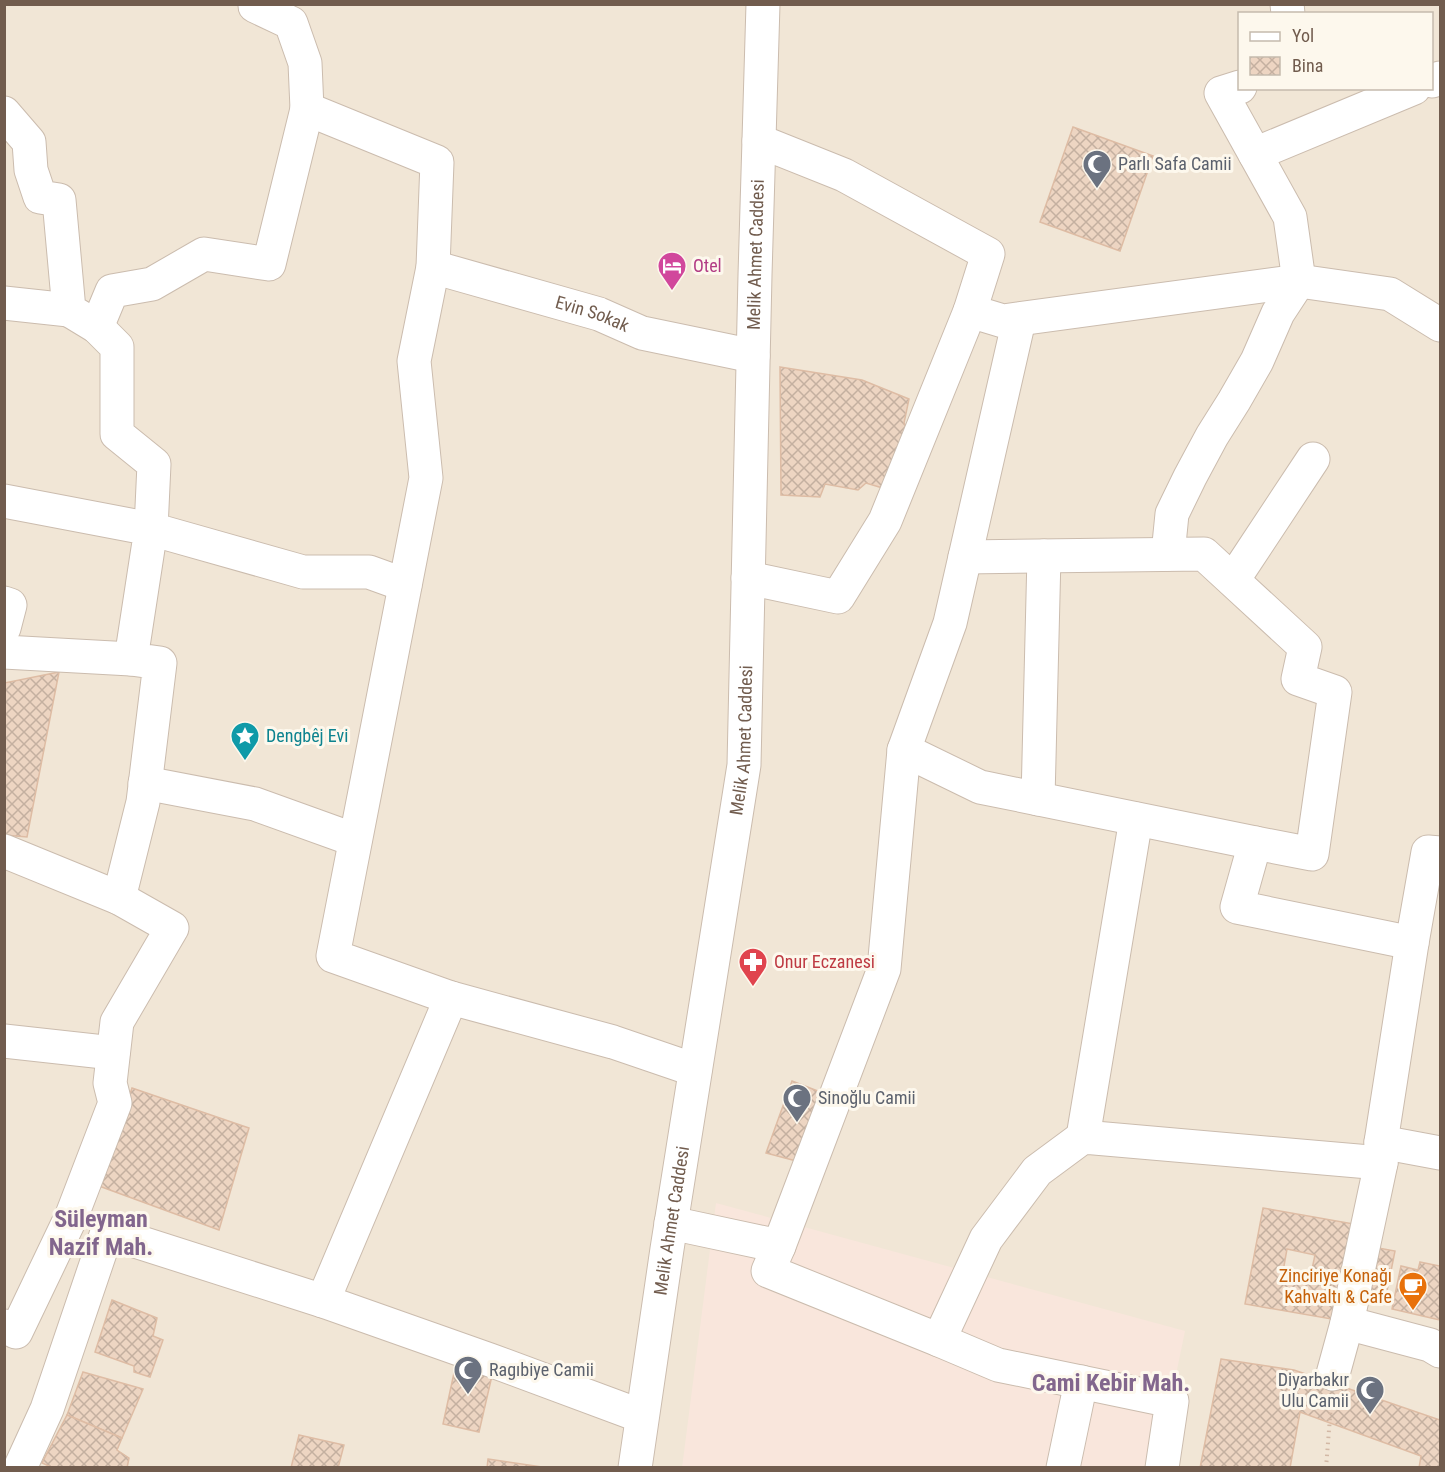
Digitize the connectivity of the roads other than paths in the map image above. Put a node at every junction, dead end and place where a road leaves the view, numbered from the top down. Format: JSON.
{"nodes":[{"id":1,"x":255,"y":4,"type":"edge"},
{"id":2,"x":737,"y":4,"type":"edge"},
{"id":3,"x":763,"y":4,"type":"edge"},
{"id":4,"x":762,"y":38,"type":"junction"},
{"id":5,"x":1238,"y":87,"type":"edge"},
{"id":6,"x":1409,"y":90,"type":"edge"},
{"id":7,"x":307,"y":109,"type":"junction"},
{"id":8,"x":4,"y":113,"type":"edge"},
{"id":9,"x":759,"y":141,"type":"junction"},
{"id":10,"x":1255,"y":154,"type":"junction"},
{"id":11,"x":433,"y":267,"type":"junction"},
{"id":12,"x":1299,"y":281,"type":"junction"},
{"id":13,"x":4,"y":303,"type":"edge"},
{"id":14,"x":69,"y":310,"type":"junction"},
{"id":15,"x":970,"y":311,"type":"junction"},
{"id":16,"x":1019,"y":320,"type":"junction"},
{"id":17,"x":1440,"y":325,"type":"edge"},
{"id":18,"x":97,"y":327,"type":"junction"},
{"id":19,"x":753,"y":356,"type":"junction"},
{"id":20,"x":1313,"y":459,"type":"dead end"},
{"id":21,"x":4,"y":501,"type":"edge"},
{"id":22,"x":151,"y":529,"type":"junction"},
{"id":23,"x":1168,"y":554,"type":"junction"},
{"id":24,"x":1044,"y":556,"type":"junction"},
{"id":25,"x":965,"y":557,"type":"junction"},
{"id":26,"x":748,"y":578,"type":"junction"},
{"id":27,"x":1233,"y":580,"type":"junction"},
{"id":28,"x":405,"y":585,"type":"junction"},
{"id":29,"x":4,"y":603,"type":"edge"},
{"id":30,"x":4,"y":628,"type":"edge"},
{"id":31,"x":4,"y":652,"type":"edge"},
{"id":32,"x":131,"y":658,"type":"junction"},
{"id":33,"x":904,"y":750,"type":"junction"},
{"id":34,"x":146,"y":783,"type":"junction"},
{"id":35,"x":1038,"y":799,"type":"junction"},
{"id":36,"x":1136,"y":819,"type":"junction"},
{"id":37,"x":355,"y":840,"type":"junction"},
{"id":38,"x":1255,"y":843,"type":"junction"},
{"id":39,"x":4,"y":851,"type":"edge"},
{"id":40,"x":1440,"y":853,"type":"edge"},
{"id":41,"x":119,"y":898,"type":"junction"},
{"id":42,"x":1412,"y":943,"type":"junction"},
{"id":43,"x":451,"y":998,"type":"junction"},
{"id":44,"x":4,"y":1041,"type":"edge"},
{"id":45,"x":113,"y":1053,"type":"junction"},
{"id":46,"x":695,"y":1070,"type":"junction"},
{"id":47,"x":1083,"y":1137,"type":"junction"},
{"id":48,"x":1381,"y":1153,"type":"junction"},
{"id":49,"x":1440,"y":1153,"type":"edge"},
{"id":50,"x":72,"y":1215,"type":"junction"},
{"id":51,"x":671,"y":1223,"type":"junction"},
{"id":52,"x":107,"y":1232,"type":"junction"},
{"id":53,"x":779,"y":1246,"type":"junction"},
{"id":54,"x":323,"y":1301,"type":"junction"},
{"id":55,"x":1347,"y":1323,"type":"junction"},
{"id":56,"x":4,"y":1326,"type":"edge"},
{"id":57,"x":939,"y":1340,"type":"junction"},
{"id":58,"x":1440,"y":1351,"type":"edge"},
{"id":59,"x":1333,"y":1374,"type":"dead end"},
{"id":60,"x":1081,"y":1382,"type":"junction"},
{"id":61,"x":641,"y":1416,"type":"junction"},
{"id":62,"x":20,"y":1467,"type":"edge"},
{"id":63,"x":635,"y":1467,"type":"edge"},
{"id":64,"x":1063,"y":1467,"type":"edge"},
{"id":65,"x":1162,"y":1467,"type":"edge"}],
"edges":[{"from":1,"to":7,"type":"street"},
{"from":2,"to":4,"type":"street"},
{"from":3,"to":4,"type":"street","name":"Melik Ahmet Caddesi"},
{"from":4,"to":9,"type":"street","name":"Melik Ahmet Caddesi"},
{"from":5,"to":10,"type":"street"},
{"from":6,"to":10,"type":"street"},
{"from":7,"to":11,"type":"street"},
{"from":7,"to":18,"type":"street"},
{"from":8,"to":14,"type":"street"},
{"from":9,"to":15,"type":"street"},
{"from":9,"to":19,"type":"street","name":"Melik Ahmet Caddesi"},
{"from":10,"to":12,"type":"street"},
{"from":11,"to":19,"type":"street","name":"Evin Sokak"},
{"from":11,"to":28,"type":"street"},
{"from":12,"to":16,"type":"street"},
{"from":12,"to":17,"type":"street"},
{"from":12,"to":23,"type":"street"},
{"from":13,"to":14,"type":"street"},
{"from":14,"to":18,"type":"street"},
{"from":15,"to":16,"type":"street"},
{"from":15,"to":26,"type":"street"},
{"from":16,"to":25,"type":"street"},
{"from":18,"to":22,"type":"street"},
{"from":19,"to":26,"type":"street","name":"Melik Ahmet Caddesi"},
{"from":20,"to":27,"type":"street"},
{"from":21,"to":22,"type":"street"},
{"from":22,"to":28,"type":"street"},
{"from":22,"to":32,"type":"street"},
{"from":23,"to":24,"type":"street"},
{"from":23,"to":27,"type":"street"},
{"from":24,"to":25,"type":"street"},
{"from":24,"to":35,"type":"street"},
{"from":25,"to":33,"type":"street"},
{"from":26,"to":46,"type":"street","name":"Melik Ahmet Caddesi"},
{"from":27,"to":38,"type":"street"},
{"from":28,"to":37,"type":"street"},
{"from":29,"to":30,"type":"street"},
{"from":31,"to":32,"type":"street"},
{"from":32,"to":34,"type":"street"},
{"from":33,"to":35,"type":"street"},
{"from":33,"to":53,"type":"street"},
{"from":34,"to":37,"type":"street"},
{"from":34,"to":41,"type":"street"},
{"from":35,"to":36,"type":"street"},
{"from":36,"to":38,"type":"street"},
{"from":36,"to":47,"type":"street"},
{"from":37,"to":43,"type":"street"},
{"from":38,"to":42,"type":"street"},
{"from":39,"to":41,"type":"street"},
{"from":40,"to":42,"type":"street"},
{"from":41,"to":45,"type":"street"},
{"from":42,"to":48,"type":"street"},
{"from":43,"to":46,"type":"street"},
{"from":43,"to":54,"type":"street"},
{"from":44,"to":45,"type":"street"},
{"from":45,"to":50,"type":"street"},
{"from":46,"to":51,"type":"street","name":"Melik Ahmet Caddesi"},
{"from":47,"to":48,"type":"street"},
{"from":47,"to":57,"type":"street"},
{"from":48,"to":49,"type":"street"},
{"from":48,"to":55,"type":"street"},
{"from":50,"to":52,"type":"street"},
{"from":50,"to":56,"type":"street"},
{"from":51,"to":53,"type":"street"},
{"from":51,"to":61,"type":"street","name":"Melik Ahmet Caddesi"},
{"from":52,"to":54,"type":"street"},
{"from":52,"to":62,"type":"street"},
{"from":53,"to":57,"type":"street"},
{"from":54,"to":61,"type":"street"},
{"from":55,"to":58,"type":"street"},
{"from":55,"to":59,"type":"street"},
{"from":57,"to":60,"type":"street"},
{"from":60,"to":64,"type":"street"},
{"from":60,"to":65,"type":"street"},
{"from":61,"to":63,"type":"street","name":"Melik Ahmet Caddesi"}]}
